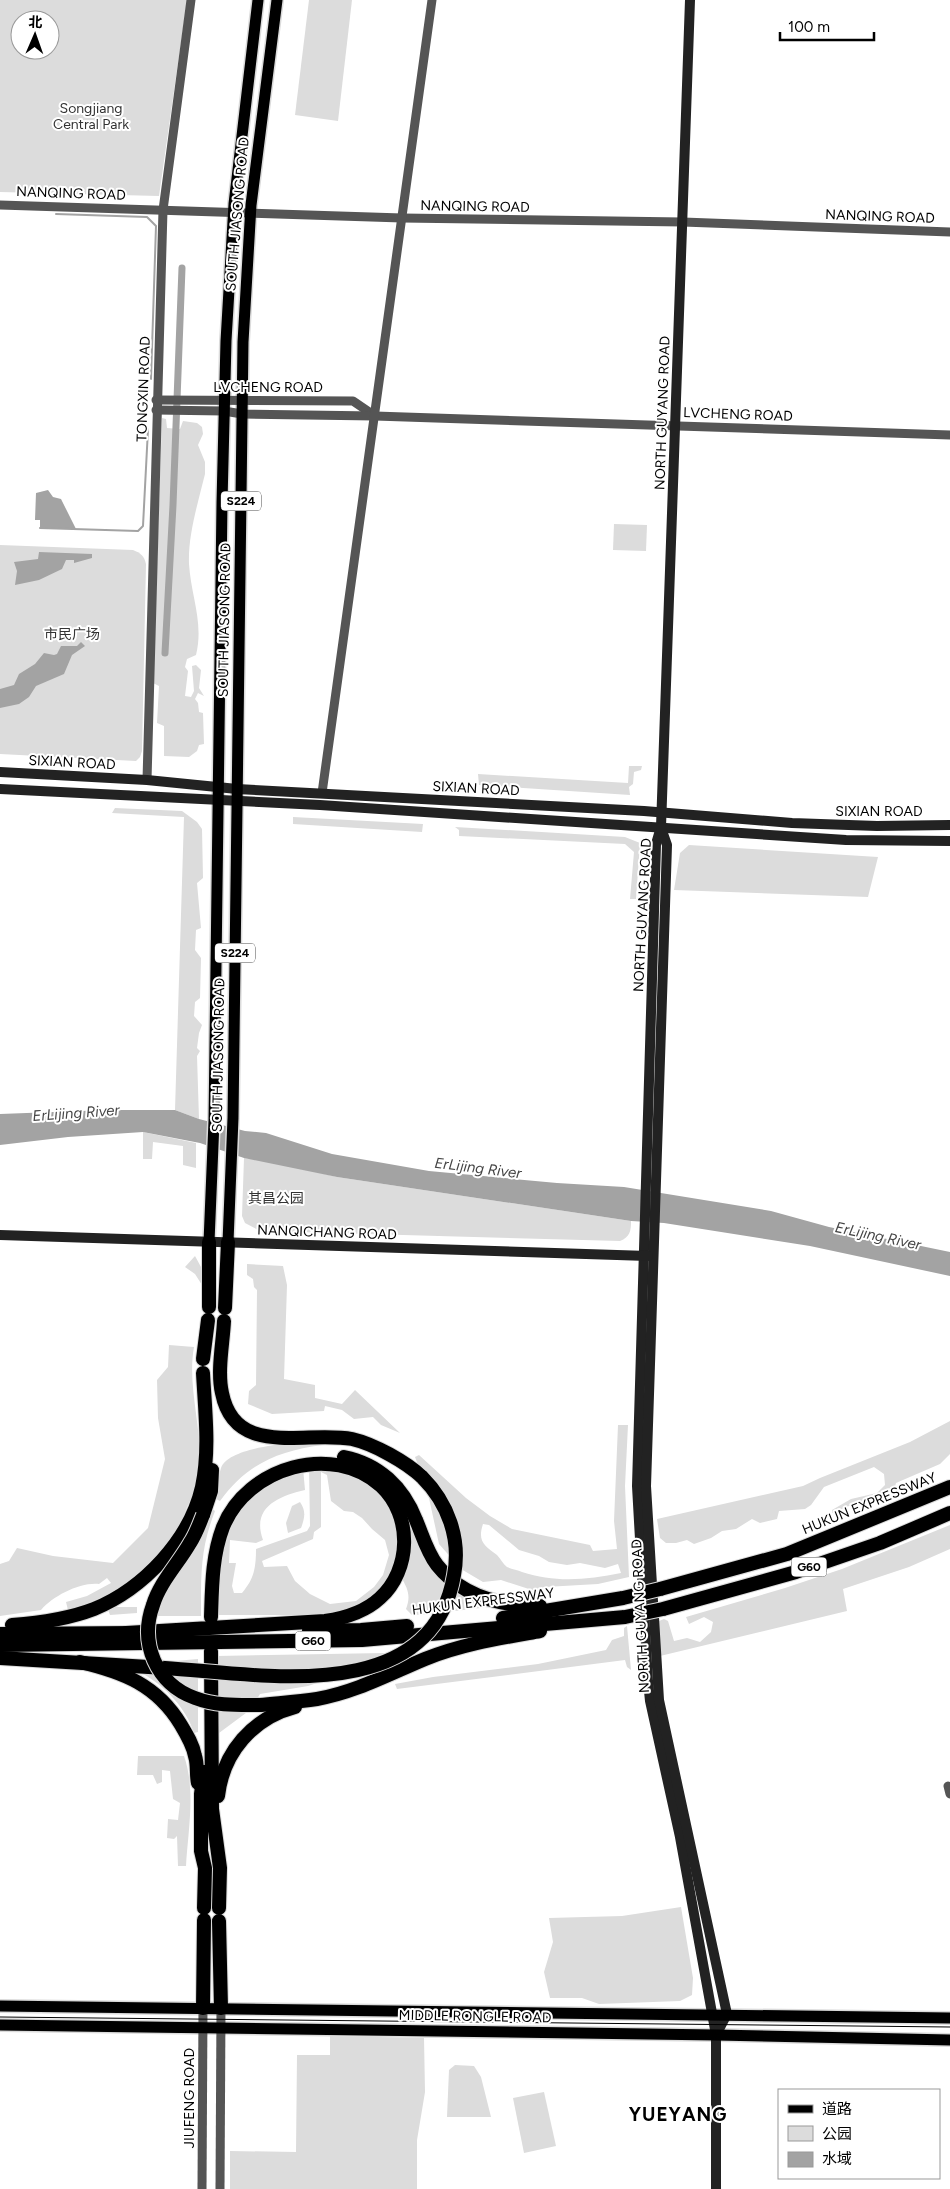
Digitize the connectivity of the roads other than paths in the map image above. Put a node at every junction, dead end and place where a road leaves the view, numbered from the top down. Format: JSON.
{"nodes":[{"id":1,"x":191,"y":0,"type":"edge"},
{"id":2,"x":258,"y":0,"type":"edge"},
{"id":3,"x":277,"y":0,"type":"edge"},
{"id":4,"x":432,"y":0,"type":"edge"},
{"id":5,"x":690,"y":0,"type":"edge"},
{"id":6,"x":0,"y":205,"type":"edge"},
{"id":7,"x":163,"y":210,"type":"junction"},
{"id":8,"x":233,"y":213,"type":"junction"},
{"id":9,"x":250,"y":213,"type":"junction"},
{"id":10,"x":402,"y":218,"type":"junction"},
{"id":11,"x":683,"y":222,"type":"junction"},
{"id":12,"x":950,"y":232,"type":"edge"},
{"id":13,"x":242,"y":399,"type":"junction"},
{"id":14,"x":160,"y":400,"type":"junction"},
{"id":15,"x":224,"y":406,"type":"junction"},
{"id":16,"x":160,"y":410,"type":"junction"},
{"id":17,"x":242,"y":414,"type":"junction"},
{"id":18,"x":375,"y":416,"type":"junction"},
{"id":19,"x":676,"y":426,"type":"junction"},
{"id":20,"x":950,"y":435,"type":"edge"},
{"id":21,"x":0,"y":772,"type":"edge"},
{"id":22,"x":147,"y":780,"type":"junction"},
{"id":23,"x":219,"y":787,"type":"junction"},
{"id":24,"x":0,"y":789,"type":"edge"},
{"id":25,"x":236,"y":789,"type":"junction"},
{"id":26,"x":322,"y":793,"type":"junction"},
{"id":27,"x":218,"y":801,"type":"junction"},
{"id":28,"x":236,"y":801,"type":"junction"},
{"id":29,"x":661,"y":813,"type":"junction"},
{"id":30,"x":950,"y":824,"type":"edge"},
{"id":31,"x":661,"y":827,"type":"junction"},
{"id":32,"x":950,"y":840,"type":"edge"},
{"id":33,"x":651,"y":1185,"type":"junction"},
{"id":34,"x":0,"y":1235,"type":"edge"},
{"id":35,"x":209,"y":1242,"type":"junction"},
{"id":36,"x":228,"y":1242,"type":"junction"},
{"id":37,"x":643,"y":1256,"type":"junction"},
{"id":38,"x":654,"y":1256,"type":"junction"},
{"id":39,"x":203,"y":1359,"type":"dead end"},
{"id":40,"x":340,"y":1438,"type":"junction"},
{"id":41,"x":950,"y":1488,"type":"edge"},
{"id":42,"x":950,"y":1512,"type":"edge"},
{"id":43,"x":428,"y":1548,"type":"junction"},
{"id":44,"x":623,"y":1596,"type":"junction"},
{"id":45,"x":625,"y":1617,"type":"junction"},
{"id":46,"x":0,"y":1626,"type":"edge"},
{"id":47,"x":126,"y":1633,"type":"junction"},
{"id":48,"x":0,"y":1634,"type":"edge"},
{"id":49,"x":0,"y":1645,"type":"edge"},
{"id":50,"x":0,"y":1658,"type":"edge"},
{"id":51,"x":80,"y":1662,"type":"junction"},
{"id":52,"x":317,"y":1699,"type":"junction"},
{"id":53,"x":201,"y":1794,"type":"junction"},
{"id":54,"x":213,"y":1824,"type":"junction"},
{"id":55,"x":0,"y":2006,"type":"edge"},
{"id":56,"x":202,"y":2008,"type":"junction"},
{"id":57,"x":221,"y":2008,"type":"junction"},
{"id":58,"x":712,"y":2014,"type":"junction"},
{"id":59,"x":727,"y":2014,"type":"junction"},
{"id":60,"x":950,"y":2018,"type":"edge"},
{"id":61,"x":0,"y":2026,"type":"edge"},
{"id":62,"x":221,"y":2027,"type":"junction"},
{"id":63,"x":203,"y":2028,"type":"junction"},
{"id":64,"x":716,"y":2035,"type":"junction"},
{"id":65,"x":950,"y":2040,"type":"edge"},
{"id":66,"x":202,"y":2189,"type":"edge"},
{"id":67,"x":220,"y":2189,"type":"edge"},
{"id":68,"x":716,"y":2189,"type":"edge"}],
"edges":[{"from":1,"to":7,"type":"street","name":"TONGXIN ROAD"},
{"from":2,"to":8,"type":"main road","name":"SOUTH JIASONG ROAD","number":"S224"},
{"from":3,"to":9,"type":"main road","name":"SOUTH JIASONG ROAD","number":"S224"},
{"from":4,"to":10,"type":"street"},
{"from":5,"to":11,"type":"main road","name":"NORTH GUYANG ROAD"},
{"from":6,"to":7,"type":"street","name":"NANQING ROAD"},
{"from":7,"to":8,"type":"street","name":"NANQING ROAD"},
{"from":7,"to":14,"type":"street","name":"TONGXIN ROAD"},
{"from":8,"to":9,"type":"street","name":"NANQING ROAD"},
{"from":8,"to":15,"type":"main road","name":"SOUTH JIASONG ROAD","number":"S224"},
{"from":9,"to":10,"type":"street","name":"NANQING ROAD"},
{"from":9,"to":13,"type":"main road","name":"SOUTH JIASONG ROAD","number":"S224"},
{"from":10,"to":11,"type":"street","name":"NANQING ROAD"},
{"from":10,"to":18,"type":"street"},
{"from":11,"to":12,"type":"street","name":"NANQING ROAD"},
{"from":11,"to":19,"type":"main road","name":"NORTH GUYANG ROAD"},
{"from":13,"to":15,"type":"street","name":"LVCHENG ROAD"},
{"from":13,"to":17,"type":"main road","name":"SOUTH JIASONG ROAD","number":"S224"},
{"from":13,"to":18,"type":"street","name":"LVCHENG ROAD"},
{"from":14,"to":15,"type":"street","name":"LVCHENG ROAD"},
{"from":14,"to":16,"type":"street","name":"TONGXIN ROAD"},
{"from":15,"to":16,"type":"street","name":"LVCHENG ROAD"},
{"from":15,"to":17,"type":"street","name":"LVCHENG ROAD"},
{"from":15,"to":23,"type":"main road","name":"SOUTH JIASONG ROAD","number":"S224"},
{"from":16,"to":22,"type":"street","name":"TONGXIN ROAD"},
{"from":17,"to":18,"type":"street","name":"LVCHENG ROAD"},
{"from":17,"to":25,"type":"main road","name":"SOUTH JIASONG ROAD","number":"S224"},
{"from":18,"to":19,"type":"street","name":"LVCHENG ROAD"},
{"from":18,"to":26,"type":"street"},
{"from":19,"to":20,"type":"street","name":"LVCHENG ROAD"},
{"from":19,"to":29,"type":"main road","name":"NORTH GUYANG ROAD"},
{"from":21,"to":22,"type":"main road","name":"SIXIAN ROAD"},
{"from":22,"to":23,"type":"main road","name":"SIXIAN ROAD"},
{"from":23,"to":25,"type":"main road","name":"SIXIAN ROAD"},
{"from":23,"to":27,"type":"main road","name":"SOUTH JIASONG ROAD","number":"S224"},
{"from":24,"to":27,"type":"main road","name":"SIXIAN ROAD"},
{"from":25,"to":26,"type":"main road","name":"SIXIAN ROAD"},
{"from":25,"to":28,"type":"main road","name":"SOUTH JIASONG ROAD","number":"S224"},
{"from":26,"to":29,"type":"main road","name":"SIXIAN ROAD"},
{"from":27,"to":28,"type":"main road","name":"SIXIAN ROAD"},
{"from":27,"to":35,"type":"main road","name":"SOUTH JIASONG ROAD","number":"S224"},
{"from":28,"to":31,"type":"main road","name":"SIXIAN ROAD"},
{"from":28,"to":36,"type":"main road","name":"SOUTH JIASONG ROAD","number":"S224"},
{"from":29,"to":30,"type":"main road","name":"SIXIAN ROAD"},
{"from":29,"to":31,"type":"main road","name":"NORTH GUYANG ROAD"},
{"from":31,"to":32,"type":"main road","name":"SIXIAN ROAD"},
{"from":31,"to":33,"type":"main road","name":"NORTH GUYANG ROAD"},
{"from":33,"to":37,"type":"main road","name":"NORTH GUYANG ROAD"},
{"from":33,"to":38,"type":"main road","name":"NORTH GUYANG ROAD"},
{"from":34,"to":35,"type":"main road","name":"NANQICHANG ROAD"},
{"from":35,"to":36,"type":"main road","name":"NANQICHANG ROAD"},
{"from":35,"to":39,"type":"highway"},
{"from":36,"to":37,"type":"main road","name":"NANQICHANG ROAD"},
{"from":36,"to":40,"type":"highway"},
{"from":37,"to":38,"type":"main road","name":"NANQICHANG ROAD"},
{"from":37,"to":58,"type":"main road","name":"NORTH GUYANG ROAD"},
{"from":38,"to":59,"type":"main road","name":"NORTH GUYANG ROAD"},
{"from":40,"to":43,"type":"highway"},
{"from":40,"to":51,"type":"highway","bridge":true},
{"from":41,"to":44,"type":"highway","name":"HUKUN EXPRESSWAY","number":"G60","bridge":true},
{"from":42,"to":45,"type":"highway","name":"HUKUN EXPRESSWAY","number":"G60","bridge":true},
{"from":43,"to":44,"type":"highway"},
{"from":43,"to":47,"type":"highway"},
{"from":44,"to":47,"type":"highway","name":"HUKUN EXPRESSWAY","number":"G60"},
{"from":45,"to":49,"type":"highway","name":"HUKUN EXPRESSWAY","number":"G60"},
{"from":45,"to":52,"type":"highway"},
{"from":46,"to":52,"type":"highway","bridge":true},
{"from":47,"to":48,"type":"highway","name":"HUKUN EXPRESSWAY","number":"G60"},
{"from":50,"to":51,"type":"highway"},
{"from":51,"to":53,"type":"highway"},
{"from":52,"to":54,"type":"highway"},
{"from":53,"to":54,"type":"highway"},
{"from":53,"to":56,"type":"highway"},
{"from":54,"to":57,"type":"highway"},
{"from":55,"to":56,"type":"main road","name":"MIDDLE RONGLE ROAD"},
{"from":56,"to":57,"type":"main road","name":"MIDDLE RONGLE ROAD"},
{"from":56,"to":63,"type":"street","name":"JIUFENG ROAD"},
{"from":57,"to":58,"type":"main road","name":"MIDDLE RONGLE ROAD"},
{"from":57,"to":62,"type":"street"},
{"from":58,"to":59,"type":"main road","name":"MIDDLE RONGLE ROAD"},
{"from":58,"to":64,"type":"main road","name":"NORTH GUYANG ROAD"},
{"from":59,"to":60,"type":"main road","name":"MIDDLE RONGLE ROAD"},
{"from":59,"to":64,"type":"main road","name":"NORTH GUYANG ROAD"},
{"from":61,"to":63,"type":"main road","name":"MIDDLE RONGLE ROAD"},
{"from":62,"to":63,"type":"main road","name":"MIDDLE RONGLE ROAD"},
{"from":62,"to":64,"type":"main road","name":"MIDDLE RONGLE ROAD"},
{"from":62,"to":67,"type":"street"},
{"from":63,"to":66,"type":"street","name":"JIUFENG ROAD"},
{"from":64,"to":65,"type":"main road","name":"MIDDLE RONGLE ROAD"},
{"from":64,"to":68,"type":"main road","name":"NORTH GUYANG ROAD"}]}
